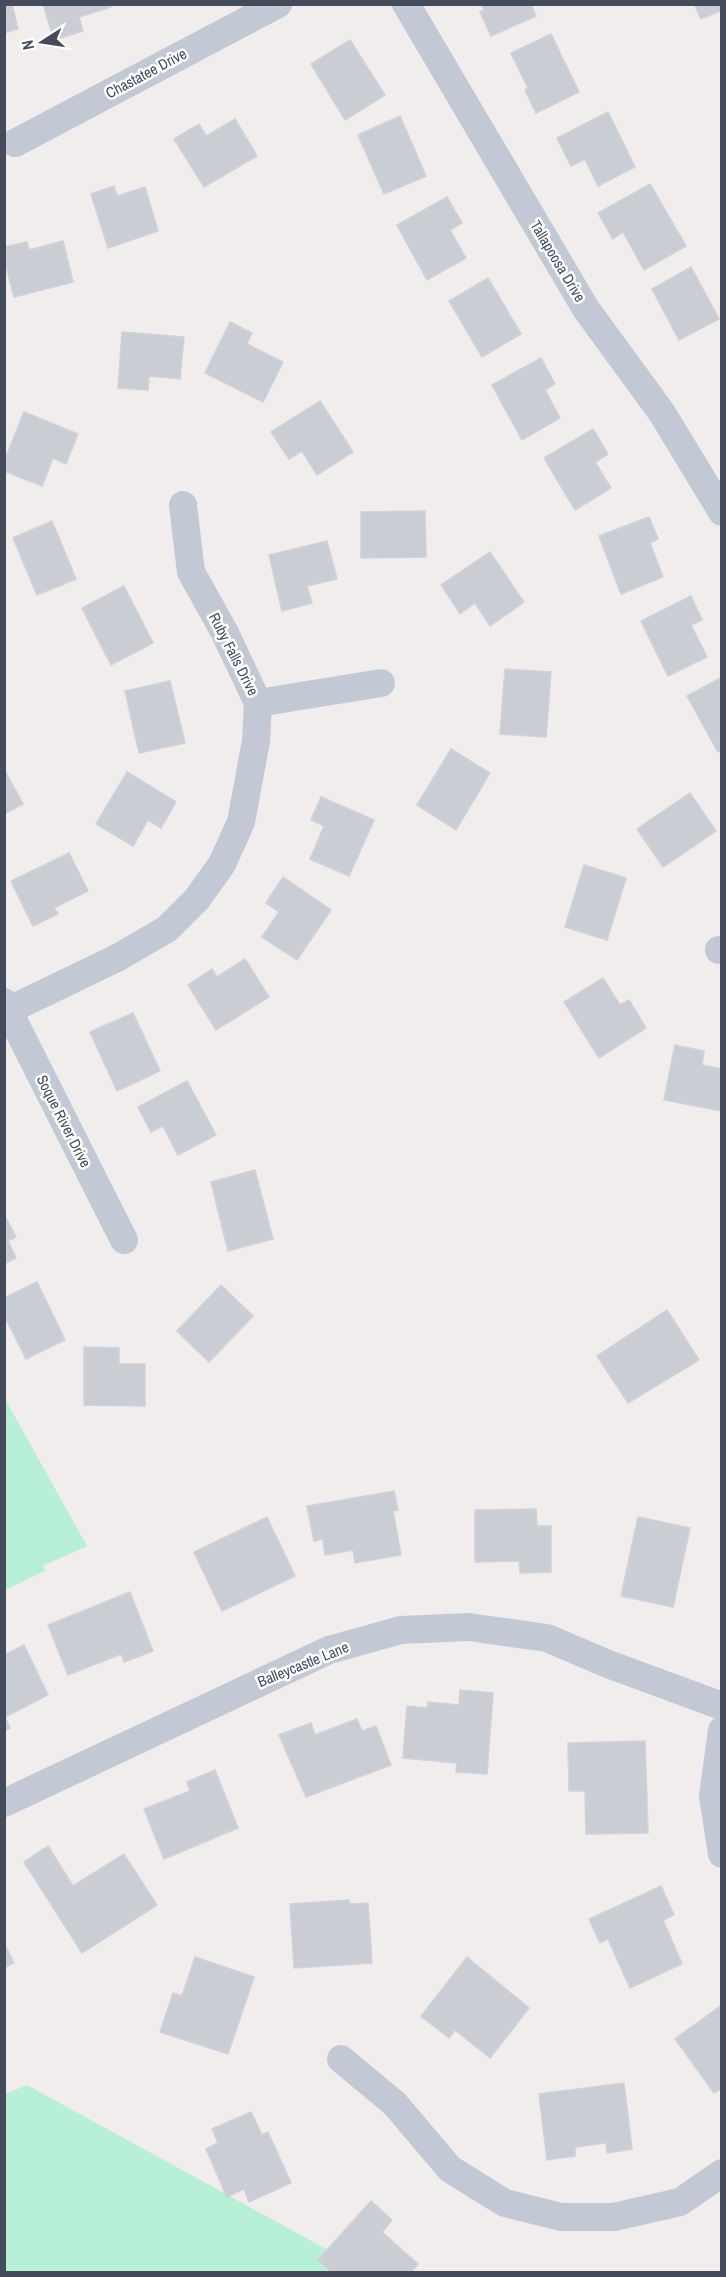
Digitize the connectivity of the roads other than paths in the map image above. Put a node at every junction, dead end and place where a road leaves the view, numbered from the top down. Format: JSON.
{"nodes":[{"id":1,"x":278,"y":4,"type":"edge"},
{"id":2,"x":406,"y":4,"type":"edge"},
{"id":3,"x":15,"y":142,"type":"dead end"},
{"id":4,"x":183,"y":505,"type":"dead end"},
{"id":5,"x":722,"y":512,"type":"edge"},
{"id":6,"x":381,"y":683,"type":"dead end"},
{"id":7,"x":258,"y":702,"type":"junction"},
{"id":8,"x":7,"y":1006,"type":"edge"},
{"id":9,"x":124,"y":1240,"type":"dead end"},
{"id":10,"x":722,"y":1706,"type":"edge"},
{"id":11,"x":722,"y":1730,"type":"edge"},
{"id":12,"x":4,"y":1803,"type":"edge"},
{"id":13,"x":722,"y":1854,"type":"edge"},
{"id":14,"x":341,"y":2059,"type":"dead end"},
{"id":15,"x":722,"y":2173,"type":"edge"}],
"edges":[{"from":1,"to":3,"type":"street","name":"Chastatee Drive"},
{"from":2,"to":5,"type":"street","name":"Tallapoosa Drive"},
{"from":4,"to":7,"type":"street","name":"Ruby Falls Drive"},
{"from":6,"to":7,"type":"street"},
{"from":7,"to":8,"type":"street","name":"Ruby Falls Drive"},
{"from":8,"to":9,"type":"street","name":"Soque River Drive"},
{"from":10,"to":12,"type":"street","name":"Balleycastle Lane"},
{"from":11,"to":13,"type":"street"},
{"from":14,"to":15,"type":"street"}]}
